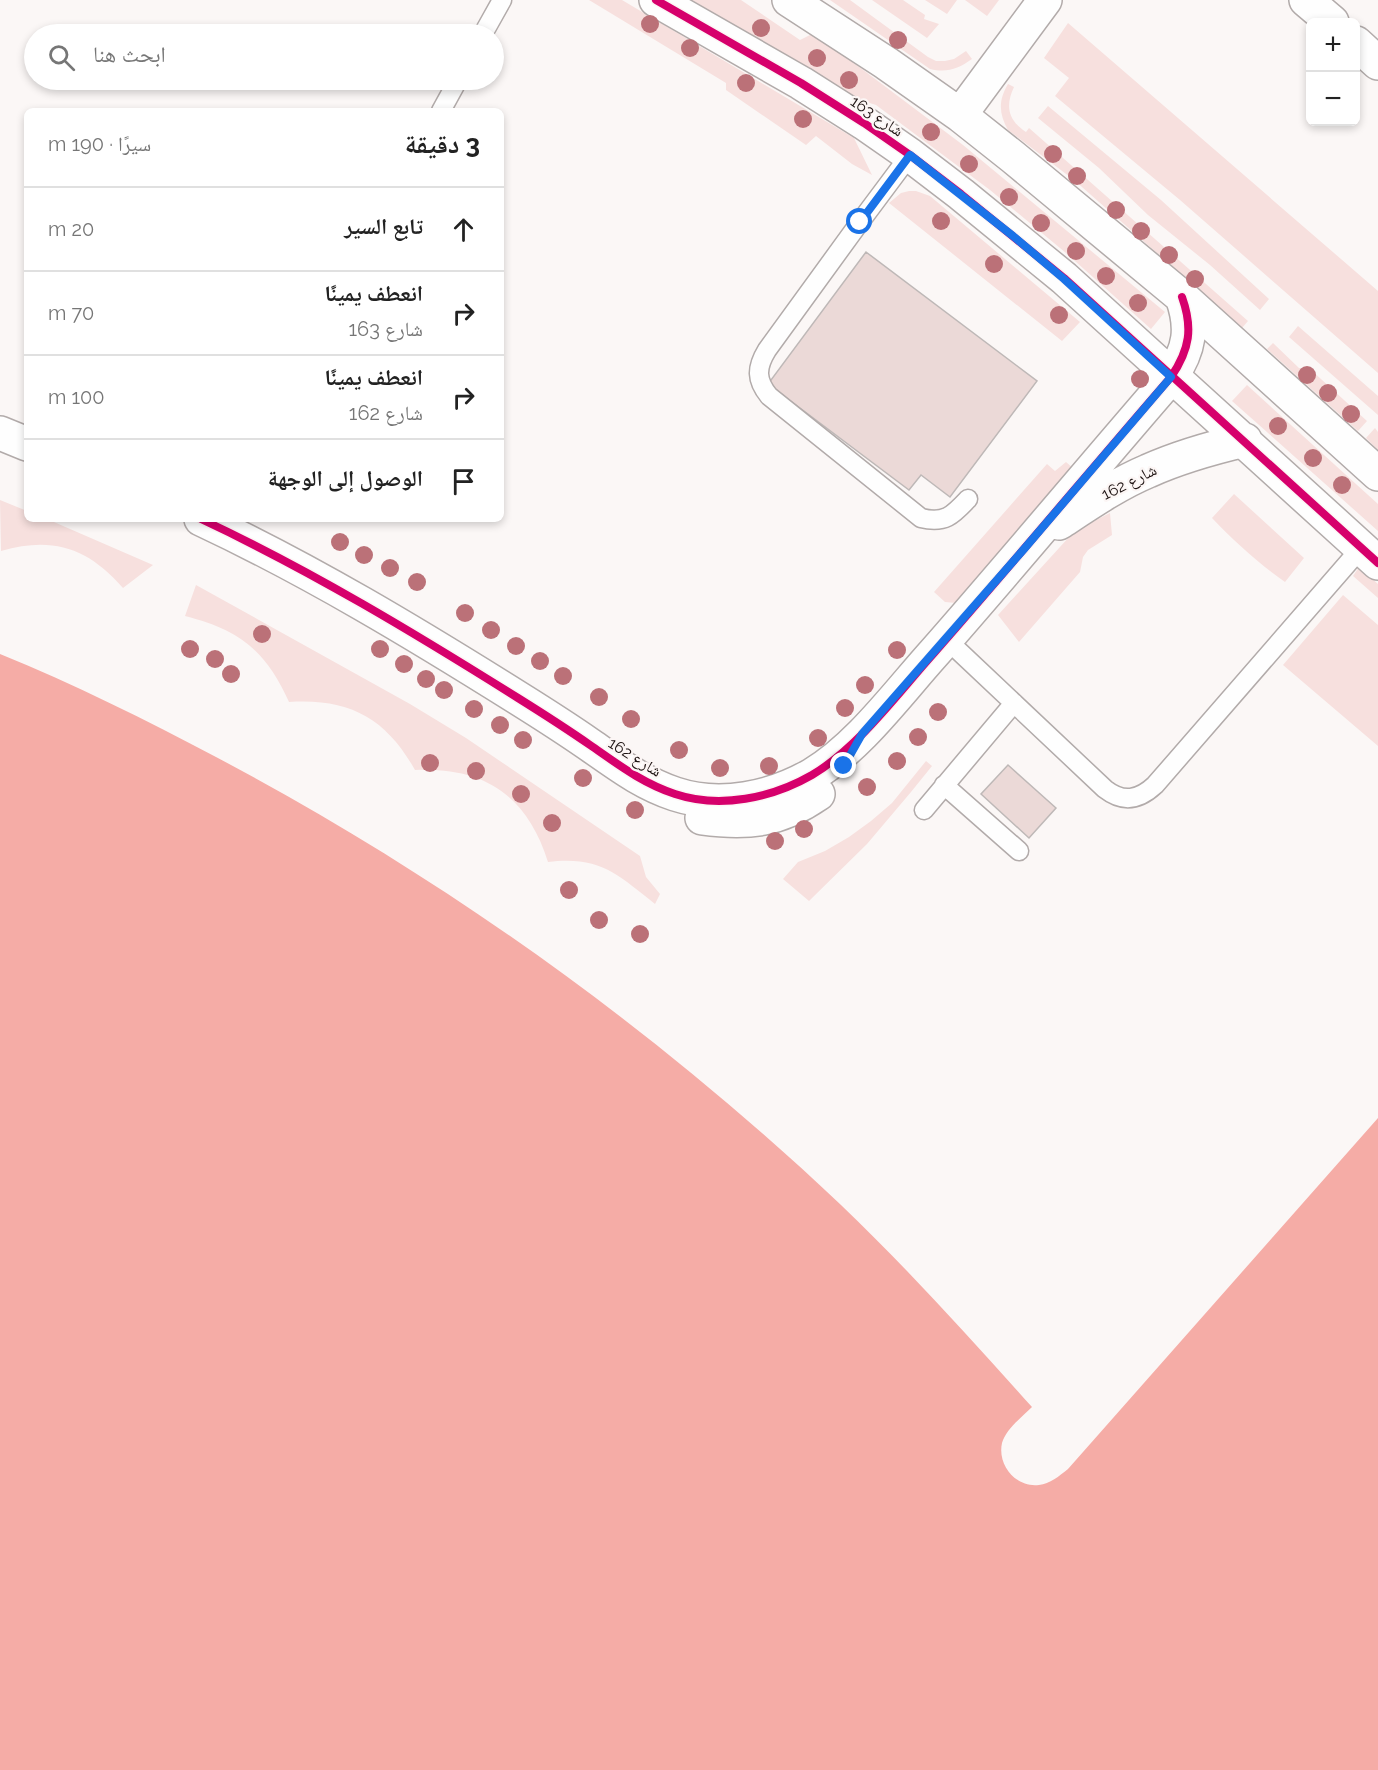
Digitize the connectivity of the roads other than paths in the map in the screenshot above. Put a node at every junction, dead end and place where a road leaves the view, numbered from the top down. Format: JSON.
{"nodes":[{"id":1,"x":502,"y":0,"type":"edge"},
{"id":2,"x":656,"y":0,"type":"edge"},
{"id":3,"x":789,"y":0,"type":"edge"},
{"id":4,"x":1045,"y":0,"type":"edge"},
{"id":5,"x":1306,"y":0,"type":"edge"},
{"id":6,"x":1327,"y":18,"type":"edge"},
{"id":7,"x":489,"y":24,"type":"edge"},
{"id":8,"x":1360,"y":47,"type":"edge"},
{"id":9,"x":1378,"y":63,"type":"edge"},
{"id":10,"x":453,"y":90,"type":"edge"},
{"id":11,"x":443,"y":108,"type":"edge"},
{"id":12,"x":960,"y":115,"type":"junction"},
{"id":13,"x":910,"y":155,"type":"junction"},
{"id":14,"x":1182,"y":297,"type":"junction"},
{"id":15,"x":1171,"y":377,"type":"junction"},
{"id":16,"x":0,"y":433,"type":"edge"},
{"id":17,"x":1245,"y":440,"type":"junction"},
{"id":18,"x":24,"y":443,"type":"edge"},
{"id":19,"x":1378,"y":474,"type":"edge"},
{"id":20,"x":968,"y":499,"type":"dead end"},
{"id":21,"x":213,"y":522,"type":"edge"},
{"id":22,"x":1024,"y":549,"type":"junction"},
{"id":23,"x":1370,"y":555,"type":"edge"},
{"id":24,"x":946,"y":639,"type":"junction"},
{"id":25,"x":1014,"y":703,"type":"junction"},
{"id":26,"x":944,"y":785,"type":"junction"},
{"id":27,"x":924,"y":810,"type":"dead end"},
{"id":28,"x":1019,"y":850,"type":"dead end"}],
"edges":[{"from":1,"to":7,"type":"lane"},
{"from":2,"to":13,"type":"street","name":"شارع 163"},
{"from":3,"to":12,"type":"street"},
{"from":4,"to":12,"type":"street"},
{"from":5,"to":6,"type":"street"},
{"from":8,"to":9,"type":"street"},
{"from":10,"to":11,"type":"lane"},
{"from":12,"to":14,"type":"street"},
{"from":13,"to":15,"type":"street","name":"شارع 163"},
{"from":13,"to":20,"type":"lane"},
{"from":14,"to":15,"type":"street","name":"شارع 162"},
{"from":14,"to":19,"type":"street"},
{"from":15,"to":17,"type":"street","name":"شارع 163"},
{"from":15,"to":22,"type":"street","name":"شارع 162"},
{"from":16,"to":18,"type":"street"},
{"from":17,"to":22,"type":"street","name":"شارع 162"},
{"from":17,"to":23,"type":"street","name":"شارع 163"},
{"from":21,"to":24,"type":"street","name":"شارع 162"},
{"from":22,"to":24,"type":"street","name":"شارع 162"},
{"from":23,"to":25,"type":"lane"},
{"from":24,"to":25,"type":"lane"},
{"from":25,"to":26,"type":"lane"},
{"from":26,"to":27,"type":"lane"},
{"from":26,"to":28,"type":"lane"}]}
